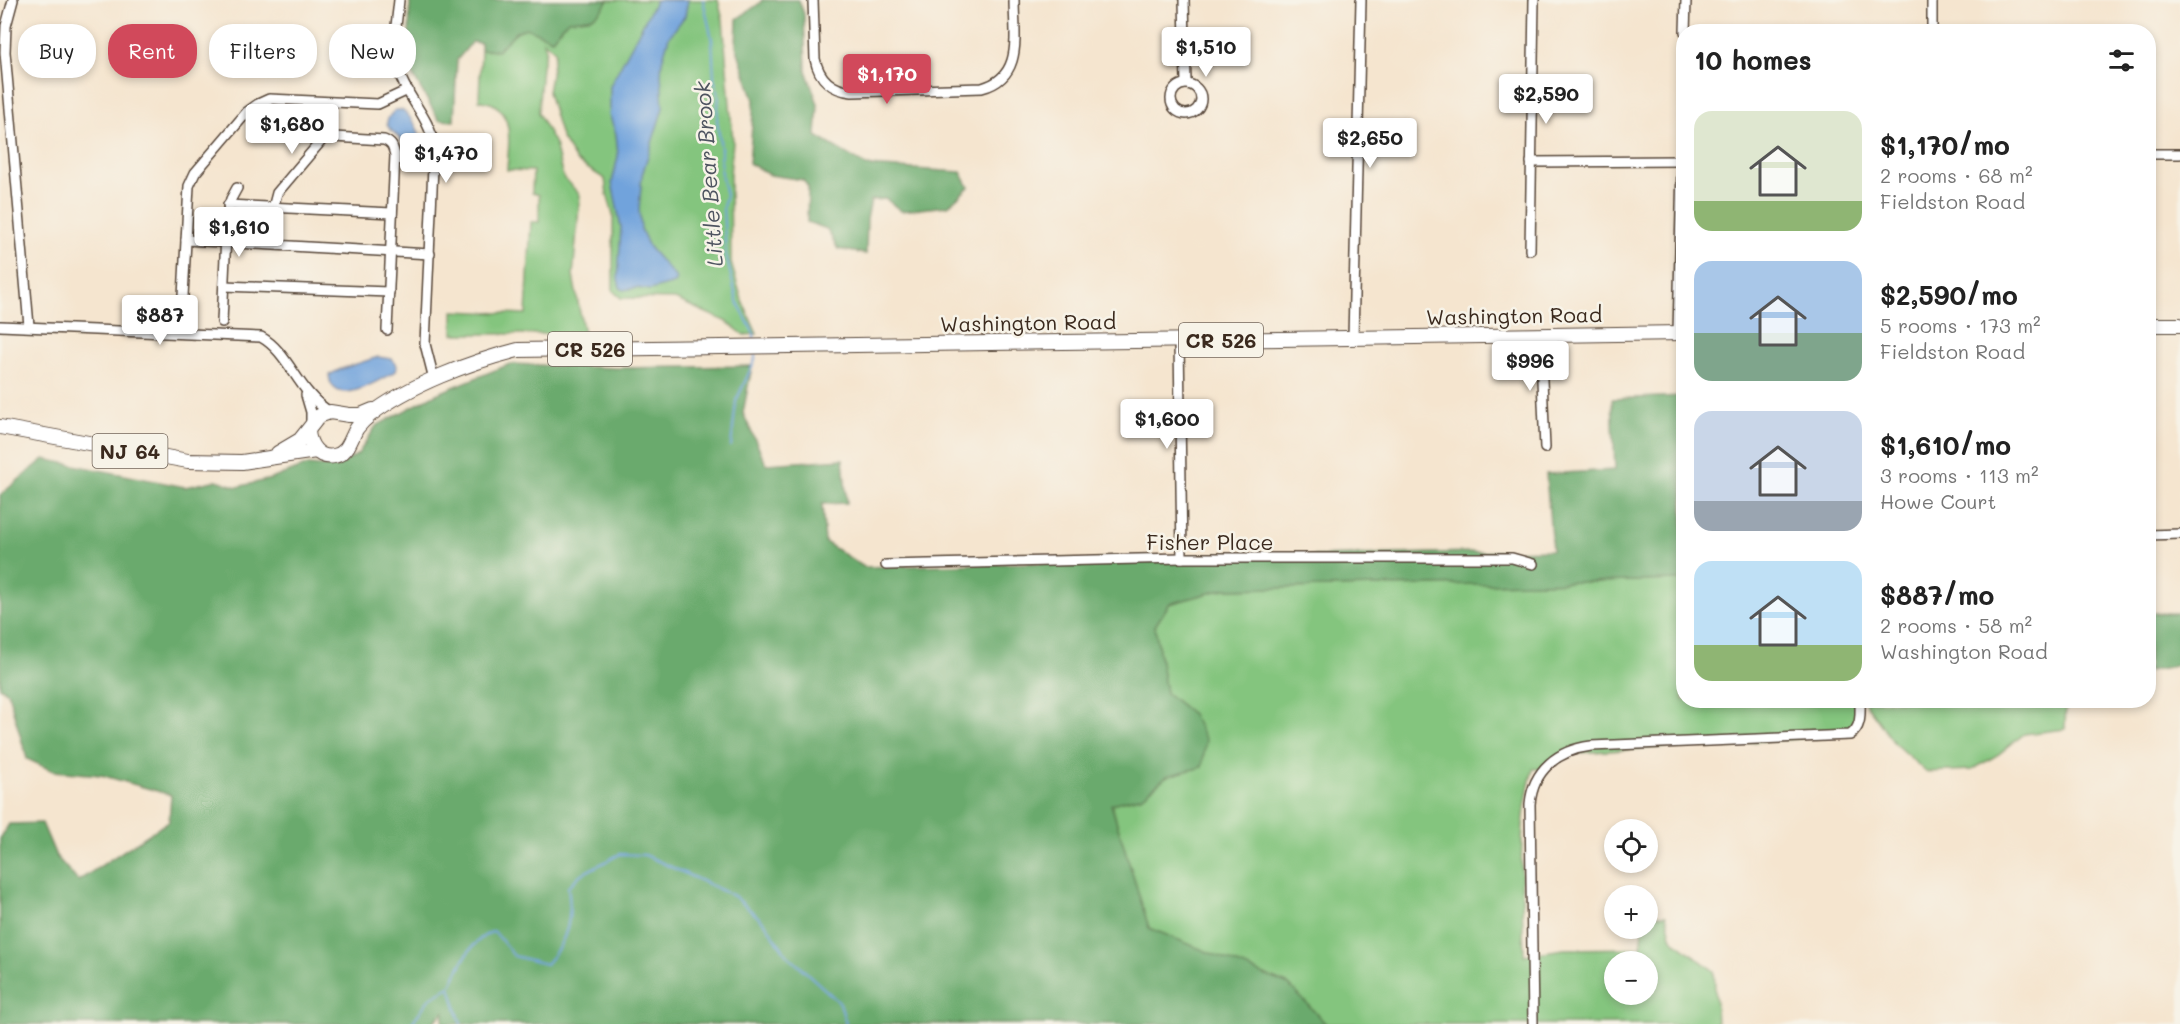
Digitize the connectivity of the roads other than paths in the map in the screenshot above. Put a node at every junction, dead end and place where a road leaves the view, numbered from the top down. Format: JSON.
{"nodes":[{"id":1,"x":13,"y":0,"type":"edge"},
{"id":2,"x":399,"y":0,"type":"edge"},
{"id":3,"x":813,"y":0,"type":"edge"},
{"id":4,"x":1014,"y":0,"type":"edge"},
{"id":5,"x":1184,"y":0,"type":"edge"},
{"id":6,"x":1361,"y":0,"type":"edge"},
{"id":7,"x":1534,"y":0,"type":"edge"},
{"id":8,"x":1686,"y":0,"type":"edge"},
{"id":9,"x":1932,"y":0,"type":"edge"},
{"id":10,"x":1685,"y":24,"type":"edge"},
{"id":11,"x":1932,"y":24,"type":"edge"},
{"id":12,"x":1186,"y":83,"type":"dead end"},
{"id":13,"x":408,"y":90,"type":"junction"},
{"id":14,"x":329,"y":102,"type":"junction"},
{"id":15,"x":327,"y":134,"type":"junction"},
{"id":16,"x":2156,"y":154,"type":"edge"},
{"id":17,"x":2180,"y":154,"type":"edge"},
{"id":18,"x":1676,"y":161,"type":"edge"},
{"id":19,"x":1532,"y":162,"type":"junction"},
{"id":20,"x":237,"y":188,"type":"dead end"},
{"id":21,"x":228,"y":205,"type":"junction"},
{"id":22,"x":273,"y":208,"type":"junction"},
{"id":23,"x":392,"y":213,"type":"junction"},
{"id":24,"x":186,"y":240,"type":"junction"},
{"id":25,"x":226,"y":242,"type":"junction"},
{"id":26,"x":1530,"y":250,"type":"dead end"},
{"id":27,"x":390,"y":252,"type":"junction"},
{"id":28,"x":430,"y":254,"type":"junction"},
{"id":29,"x":224,"y":286,"type":"junction"},
{"id":30,"x":388,"y":292,"type":"junction"},
{"id":31,"x":222,"y":322,"type":"dead end"},
{"id":32,"x":2156,"y":325,"type":"edge"},
{"id":33,"x":2180,"y":325,"type":"edge"},
{"id":34,"x":0,"y":326,"type":"edge"},
{"id":35,"x":29,"y":326,"type":"junction"},
{"id":36,"x":387,"y":330,"type":"dead end"},
{"id":37,"x":181,"y":333,"type":"junction"},
{"id":38,"x":1676,"y":333,"type":"edge"},
{"id":39,"x":1540,"y":335,"type":"junction"},
{"id":40,"x":1353,"y":338,"type":"junction"},
{"id":41,"x":1179,"y":340,"type":"junction"},
{"id":42,"x":434,"y":379,"type":"junction"},
{"id":43,"x":306,"y":392,"type":"junction"},
{"id":44,"x":385,"y":405,"type":"junction"},
{"id":45,"x":333,"y":413,"type":"junction"},
{"id":46,"x":0,"y":427,"type":"edge"},
{"id":47,"x":310,"y":428,"type":"junction"},
{"id":48,"x":352,"y":436,"type":"junction"},
{"id":49,"x":1545,"y":448,"type":"dead end"},
{"id":50,"x":316,"y":451,"type":"junction"},
{"id":51,"x":262,"y":459,"type":"junction"},
{"id":52,"x":2180,"y":534,"type":"edge"},
{"id":53,"x":2156,"y":535,"type":"edge"},
{"id":54,"x":1182,"y":558,"type":"junction"},
{"id":55,"x":1533,"y":564,"type":"dead end"},
{"id":56,"x":886,"y":565,"type":"dead end"},
{"id":57,"x":1860,"y":708,"type":"edge"},
{"id":58,"x":1533,"y":1024,"type":"edge"}],
"edges":[{"from":1,"to":35,"type":"street"},
{"from":2,"to":13,"type":"street"},
{"from":3,"to":4,"type":"street"},
{"from":5,"to":12,"type":"street"},
{"from":6,"to":40,"type":"street"},
{"from":7,"to":19,"type":"street"},
{"from":8,"to":10,"type":"street"},
{"from":9,"to":11,"type":"street"},
{"from":13,"to":14,"type":"street"},
{"from":13,"to":28,"type":"street"},
{"from":14,"to":15,"type":"street"},
{"from":14,"to":24,"type":"street"},
{"from":15,"to":22,"type":"street"},
{"from":15,"to":23,"type":"street"},
{"from":16,"to":17,"type":"street"},
{"from":18,"to":19,"type":"street"},
{"from":19,"to":26,"type":"street"},
{"from":20,"to":21,"type":"street"},
{"from":21,"to":22,"type":"street"},
{"from":21,"to":25,"type":"street"},
{"from":22,"to":23,"type":"street"},
{"from":23,"to":27,"type":"street"},
{"from":24,"to":25,"type":"street"},
{"from":24,"to":37,"type":"street"},
{"from":25,"to":27,"type":"street"},
{"from":25,"to":29,"type":"street"},
{"from":27,"to":28,"type":"street"},
{"from":27,"to":30,"type":"street"},
{"from":28,"to":42,"type":"street"},
{"from":29,"to":30,"type":"street"},
{"from":29,"to":31,"type":"street"},
{"from":30,"to":36,"type":"street"},
{"from":32,"to":33,"type":"main road"},
{"from":34,"to":35,"type":"street"},
{"from":35,"to":37,"type":"street"},
{"from":37,"to":43,"type":"street"},
{"from":38,"to":39,"type":"main road","name":"Washington Road","number":"CR 526"},
{"from":39,"to":40,"type":"main road","name":"Washington Road","number":"CR 526"},
{"from":39,"to":49,"type":"street"},
{"from":40,"to":41,"type":"main road","name":"Washington Road","number":"CR 526"},
{"from":41,"to":42,"type":"main road","name":"Washington Road","number":"CR 526"},
{"from":41,"to":54,"type":"street"},
{"from":42,"to":44,"type":"main road","name":"Washington Road","number":"CR 526"},
{"from":43,"to":45,"type":"street"},
{"from":43,"to":47,"type":"street"},
{"from":44,"to":45,"type":"main road","name":"Washington Road","number":"CR 526"},
{"from":44,"to":48,"type":"main road","name":"Washington Road","number":"CR 526"},
{"from":45,"to":47,"type":"main road"},
{"from":45,"to":48,"type":"main road"},
{"from":46,"to":51,"type":"main road","number":"NJ 64"},
{"from":47,"to":50,"type":"main road"},
{"from":47,"to":51,"type":"main road","number":"NJ 64"},
{"from":48,"to":50,"type":"main road","name":"Washington Road","number":"CR 526"},
{"from":50,"to":51,"type":"main road","number":"NJ 64"},
{"from":52,"to":53,"type":"street"},
{"from":54,"to":55,"type":"street","name":"Fisher Place"},
{"from":54,"to":56,"type":"street","name":"Fisher Place"},
{"from":57,"to":58,"type":"street"}]}
